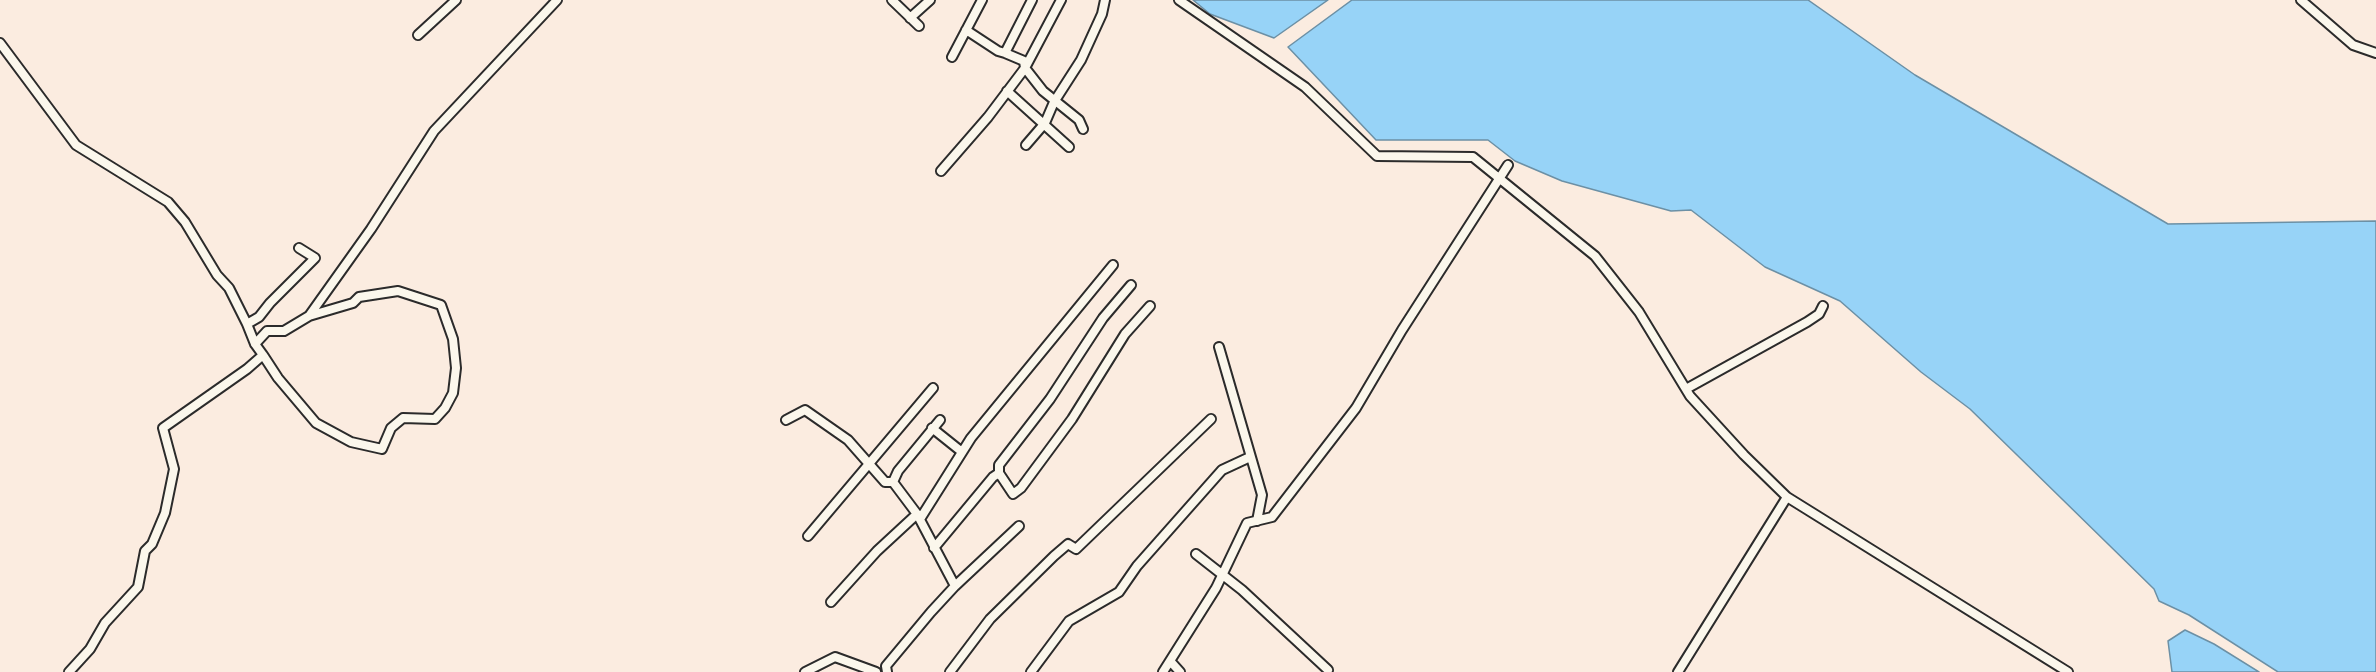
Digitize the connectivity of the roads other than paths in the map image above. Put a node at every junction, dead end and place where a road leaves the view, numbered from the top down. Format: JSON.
{"nodes":[{"id":1,"x":456,"y":0,"type":"edge"},
{"id":2,"x":556,"y":0,"type":"edge"},
{"id":3,"x":892,"y":0,"type":"edge"},
{"id":4,"x":930,"y":0,"type":"edge"},
{"id":5,"x":982,"y":0,"type":"edge"},
{"id":6,"x":1032,"y":0,"type":"edge"},
{"id":7,"x":1061,"y":0,"type":"edge"},
{"id":8,"x":1105,"y":0,"type":"edge"},
{"id":9,"x":1179,"y":0,"type":"edge"},
{"id":10,"x":2301,"y":0,"type":"edge"},
{"id":11,"x":910,"y":18,"type":"junction"},
{"id":12,"x":919,"y":26,"type":"dead end"},
{"id":13,"x":966,"y":30,"type":"junction"},
{"id":14,"x":418,"y":35,"type":"dead end"},
{"id":15,"x":0,"y":43,"type":"edge"},
{"id":16,"x":1005,"y":53,"type":"junction"},
{"id":17,"x":2376,"y":53,"type":"edge"},
{"id":18,"x":952,"y":57,"type":"dead end"},
{"id":19,"x":1025,"y":68,"type":"junction"},
{"id":20,"x":1007,"y":91,"type":"junction"},
{"id":21,"x":1054,"y":102,"type":"junction"},
{"id":22,"x":1045,"y":123,"type":"junction"},
{"id":23,"x":1083,"y":129,"type":"dead end"},
{"id":24,"x":1026,"y":145,"type":"dead end"},
{"id":25,"x":1069,"y":147,"type":"dead end"},
{"id":26,"x":1508,"y":165,"type":"dead end"},
{"id":27,"x":941,"y":171,"type":"dead end"},
{"id":28,"x":1499,"y":179,"type":"junction"},
{"id":29,"x":299,"y":248,"type":"dead end"},
{"id":30,"x":1113,"y":265,"type":"dead end"},
{"id":31,"x":1131,"y":285,"type":"dead end"},
{"id":32,"x":1150,"y":306,"type":"dead end"},
{"id":33,"x":1823,"y":306,"type":"dead end"},
{"id":34,"x":309,"y":316,"type":"junction"},
{"id":35,"x":248,"y":324,"type":"junction"},
{"id":36,"x":255,"y":344,"type":"junction"},
{"id":37,"x":1219,"y":347,"type":"dead end"},
{"id":38,"x":263,"y":355,"type":"junction"},
{"id":39,"x":933,"y":388,"type":"dead end"},
{"id":40,"x":1686,"y":390,"type":"junction"},
{"id":41,"x":1211,"y":419,"type":"dead end"},
{"id":42,"x":786,"y":420,"type":"dead end"},
{"id":43,"x":940,"y":420,"type":"dead end"},
{"id":44,"x":932,"y":428,"type":"junction"},
{"id":45,"x":962,"y":453,"type":"junction"},
{"id":46,"x":1250,"y":456,"type":"junction"},
{"id":47,"x":868,"y":465,"type":"junction"},
{"id":48,"x":999,"y":473,"type":"junction"},
{"id":49,"x":893,"y":482,"type":"junction"},
{"id":50,"x":1787,"y":497,"type":"junction"},
{"id":51,"x":919,"y":516,"type":"junction"},
{"id":52,"x":1257,"y":521,"type":"junction"},
{"id":53,"x":1019,"y":526,"type":"dead end"},
{"id":54,"x":808,"y":536,"type":"dead end"},
{"id":55,"x":934,"y":548,"type":"junction"},
{"id":56,"x":1196,"y":554,"type":"dead end"},
{"id":57,"x":1223,"y":575,"type":"junction"},
{"id":58,"x":955,"y":586,"type":"junction"},
{"id":59,"x":831,"y":602,"type":"dead end"},
{"id":60,"x":1171,"y":662,"type":"junction"},
{"id":61,"x":1328,"y":670,"type":"dead end"},
{"id":62,"x":69,"y":672,"type":"edge"},
{"id":63,"x":805,"y":672,"type":"edge"},
{"id":64,"x":876,"y":672,"type":"edge"},
{"id":65,"x":887,"y":672,"type":"edge"},
{"id":66,"x":950,"y":672,"type":"edge"},
{"id":67,"x":1031,"y":672,"type":"edge"},
{"id":68,"x":1163,"y":672,"type":"edge"},
{"id":69,"x":1180,"y":672,"type":"edge"},
{"id":70,"x":1678,"y":672,"type":"edge"},
{"id":71,"x":2068,"y":672,"type":"edge"}],
"edges":[{"from":1,"to":14,"type":"street"},
{"from":2,"to":34,"type":"street"},
{"from":3,"to":11,"type":"street"},
{"from":4,"to":11,"type":"street"},
{"from":5,"to":13,"type":"street"},
{"from":6,"to":16,"type":"street"},
{"from":7,"to":19,"type":"street"},
{"from":8,"to":21,"type":"street"},
{"from":9,"to":28,"type":"street"},
{"from":10,"to":17,"type":"street"},
{"from":11,"to":12,"type":"street"},
{"from":13,"to":16,"type":"street"},
{"from":13,"to":18,"type":"street"},
{"from":15,"to":35,"type":"street"},
{"from":16,"to":19,"type":"street"},
{"from":19,"to":20,"type":"street"},
{"from":19,"to":21,"type":"street"},
{"from":20,"to":22,"type":"street"},
{"from":20,"to":27,"type":"street"},
{"from":21,"to":22,"type":"street"},
{"from":21,"to":23,"type":"street"},
{"from":22,"to":24,"type":"street"},
{"from":22,"to":25,"type":"street"},
{"from":26,"to":28,"type":"street"},
{"from":28,"to":40,"type":"street"},
{"from":28,"to":52,"type":"street"},
{"from":29,"to":35,"type":"street"},
{"from":30,"to":45,"type":"street"},
{"from":31,"to":48,"type":"street"},
{"from":32,"to":48,"type":"street"},
{"from":33,"to":40,"type":"street"},
{"from":34,"to":36,"type":"street"},
{"from":34,"to":38,"type":"street"},
{"from":35,"to":36,"type":"street"},
{"from":36,"to":38,"type":"street"},
{"from":37,"to":46,"type":"street"},
{"from":38,"to":62,"type":"street"},
{"from":39,"to":47,"type":"street"},
{"from":40,"to":50,"type":"street"},
{"from":41,"to":66,"type":"street"},
{"from":42,"to":47,"type":"street"},
{"from":43,"to":44,"type":"street"},
{"from":44,"to":45,"type":"street"},
{"from":44,"to":49,"type":"street"},
{"from":45,"to":51,"type":"street"},
{"from":46,"to":52,"type":"street"},
{"from":46,"to":67,"type":"street"},
{"from":47,"to":49,"type":"street"},
{"from":47,"to":54,"type":"street"},
{"from":48,"to":55,"type":"street"},
{"from":49,"to":51,"type":"street"},
{"from":50,"to":70,"type":"street"},
{"from":50,"to":71,"type":"street"},
{"from":51,"to":55,"type":"street"},
{"from":51,"to":59,"type":"street"},
{"from":52,"to":57,"type":"street"},
{"from":53,"to":58,"type":"street"},
{"from":55,"to":58,"type":"street"},
{"from":56,"to":57,"type":"street"},
{"from":57,"to":60,"type":"street"},
{"from":57,"to":61,"type":"street"},
{"from":58,"to":65,"type":"street"},
{"from":60,"to":68,"type":"street"},
{"from":60,"to":69,"type":"street"},
{"from":63,"to":64,"type":"street"}]}
